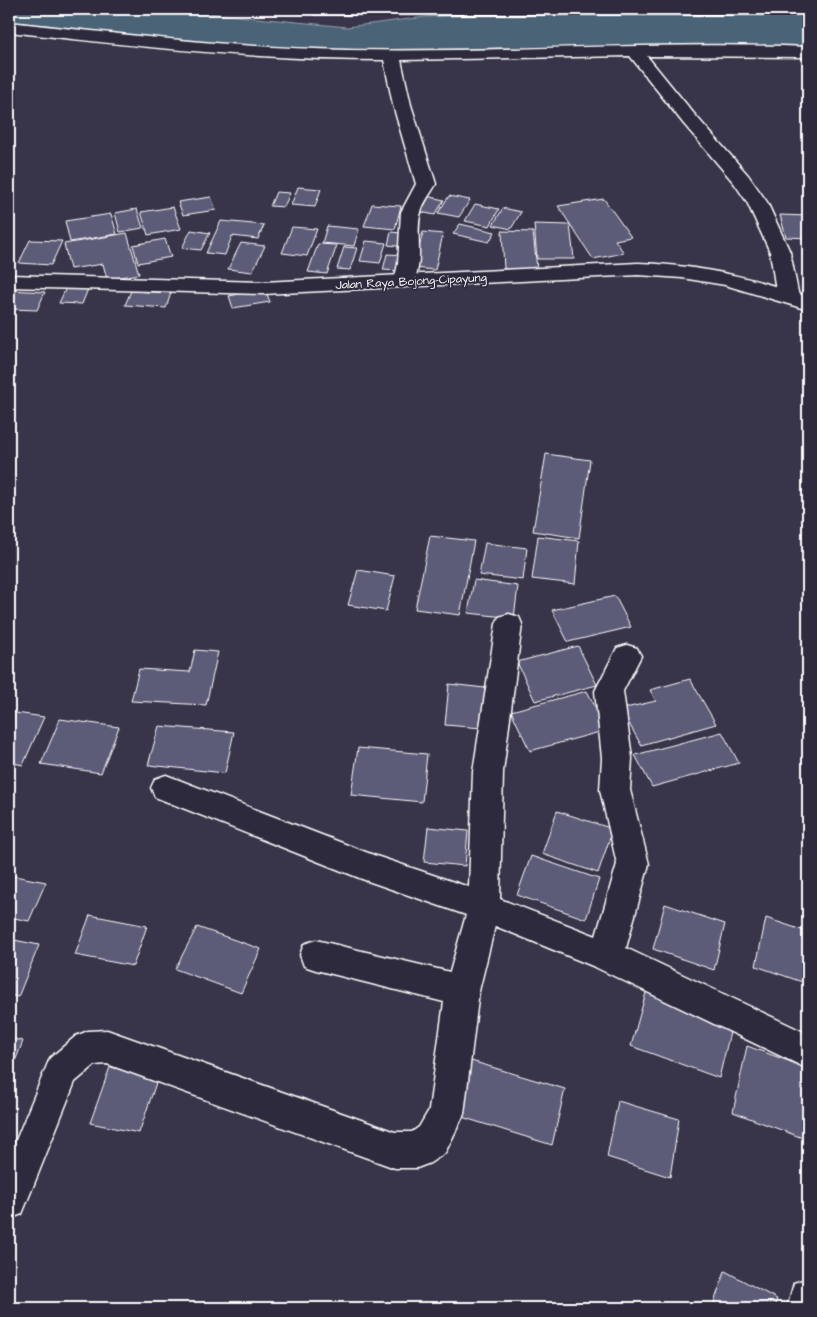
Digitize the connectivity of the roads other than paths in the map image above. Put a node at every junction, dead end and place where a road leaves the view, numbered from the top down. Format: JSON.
{"nodes":[{"id":1,"x":316,"y":9,"type":"edge"},
{"id":2,"x":795,"y":9,"type":"edge"},
{"id":3,"x":9,"y":27,"type":"edge"},
{"id":4,"x":646,"y":34,"type":"edge"},
{"id":5,"x":808,"y":52,"type":"edge"},
{"id":6,"x":392,"y":54,"type":"junction"},
{"id":7,"x":404,"y":281,"type":"junction"},
{"id":8,"x":9,"y":282,"type":"edge"},
{"id":9,"x":788,"y":297,"type":"junction"},
{"id":10,"x":808,"y":304,"type":"edge"},
{"id":11,"x":508,"y":624,"type":"dead end"},
{"id":12,"x":627,"y":656,"type":"dead end"},
{"id":13,"x":166,"y":788,"type":"dead end"},
{"id":14,"x":484,"y":907,"type":"junction"},
{"id":15,"x":316,"y":955,"type":"dead end"},
{"id":16,"x":607,"y":956,"type":"junction"},
{"id":17,"x":462,"y":992,"type":"junction"},
{"id":18,"x":808,"y":1052,"type":"edge"},
{"id":19,"x":9,"y":1200,"type":"edge"},
{"id":20,"x":808,"y":1297,"type":"edge"},
{"id":21,"x":806,"y":1308,"type":"edge"}],
"edges":[{"from":1,"to":4,"type":"street"},
{"from":2,"to":4,"type":"street"},
{"from":3,"to":6,"type":"street"},
{"from":4,"to":5,"type":"street"},
{"from":4,"to":6,"type":"street"},
{"from":4,"to":9,"type":"street"},
{"from":6,"to":7,"type":"street"},
{"from":7,"to":8,"type":"street","name":"Jalan Raya Bojong-Cipayung"},
{"from":7,"to":9,"type":"street","name":"Jalan Raya Bojong-Cipayung"},
{"from":9,"to":10,"type":"street","name":"Jalan Raya Bojong-Cipayung"},
{"from":11,"to":14,"type":"street"},
{"from":12,"to":16,"type":"street"},
{"from":13,"to":14,"type":"street"},
{"from":14,"to":16,"type":"street"},
{"from":14,"to":17,"type":"street"},
{"from":15,"to":17,"type":"street"},
{"from":16,"to":18,"type":"street"},
{"from":17,"to":19,"type":"street"},
{"from":20,"to":21,"type":"street"}]}
